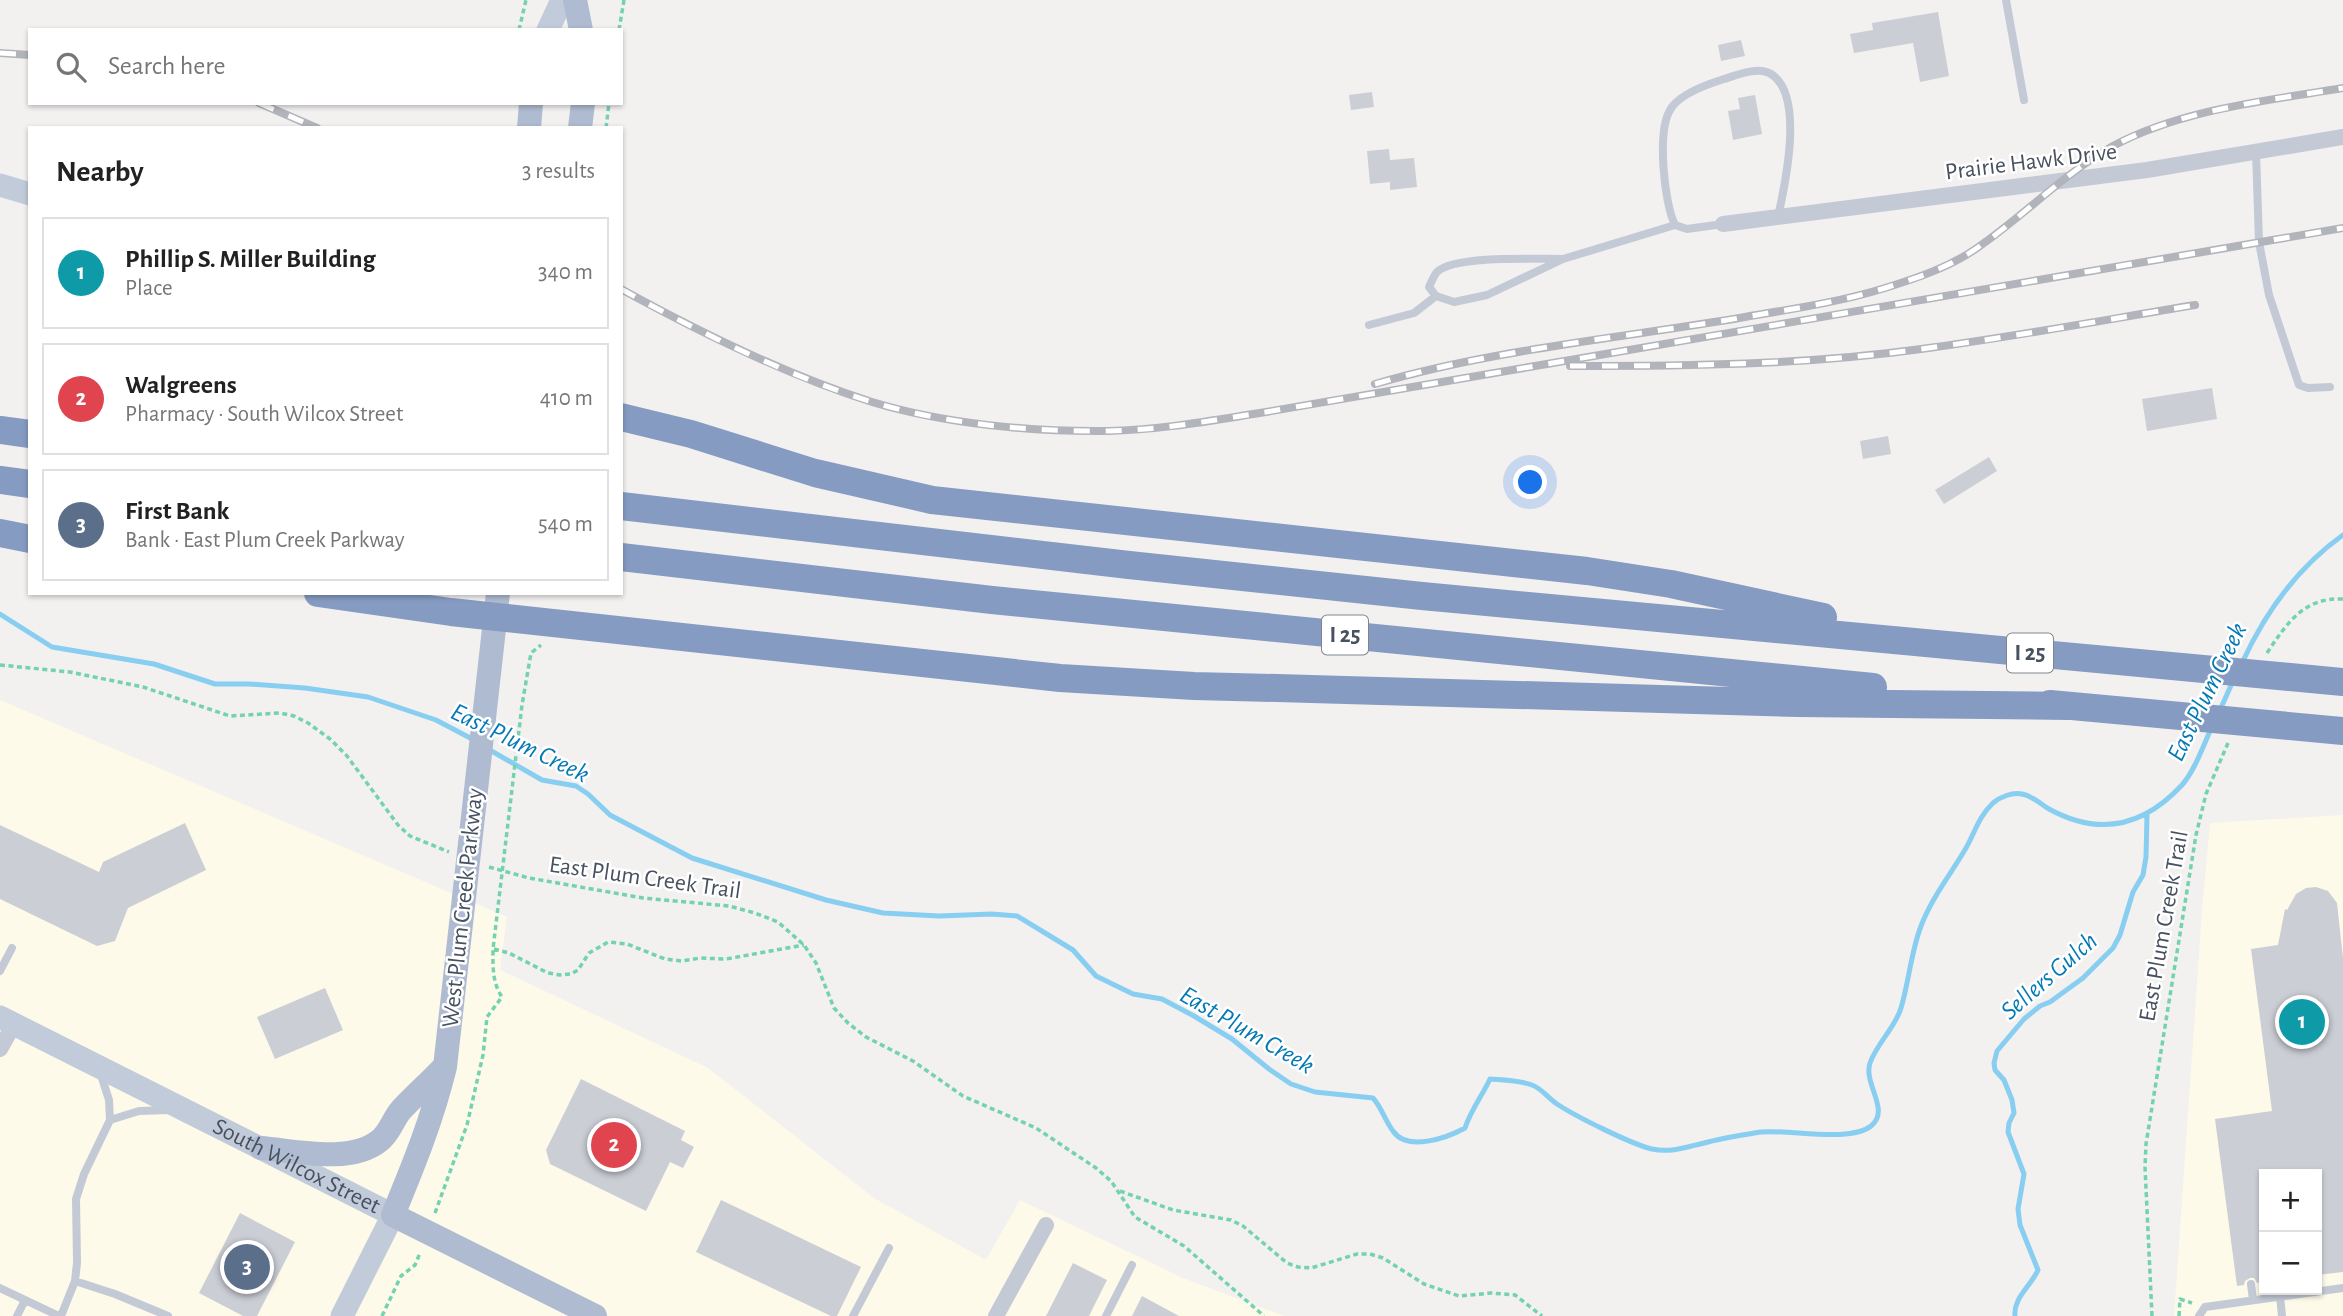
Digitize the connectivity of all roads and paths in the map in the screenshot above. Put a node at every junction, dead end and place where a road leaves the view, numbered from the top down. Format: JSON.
{"nodes":[{"id":1,"x":526,"y":0,"type":"edge"},
{"id":2,"x":562,"y":0,"type":"edge"},
{"id":3,"x":575,"y":0,"type":"edge"},
{"id":4,"x":624,"y":0,"type":"edge"},
{"id":5,"x":2006,"y":0,"type":"edge"},
{"id":6,"x":519,"y":28,"type":"edge"},
{"id":7,"x":549,"y":28,"type":"edge"},
{"id":8,"x":582,"y":28,"type":"edge"},
{"id":9,"x":619,"y":28,"type":"edge"},
{"id":10,"x":2024,"y":100,"type":"dead end"},
{"id":11,"x":531,"y":105,"type":"edge"},
{"id":12,"x":583,"y":105,"type":"edge"},
{"id":13,"x":609,"y":105,"type":"edge"},
{"id":14,"x":529,"y":126,"type":"edge"},
{"id":15,"x":580,"y":126,"type":"edge"},
{"id":16,"x":606,"y":126,"type":"edge"},
{"id":17,"x":2343,"y":137,"type":"edge"},
{"id":18,"x":2256,"y":152,"type":"junction"},
{"id":19,"x":0,"y":185,"type":"edge"},
{"id":20,"x":28,"y":193,"type":"edge"},
{"id":21,"x":1778,"y":217,"type":"junction"},
{"id":22,"x":1723,"y":224,"type":"joint"},
{"id":23,"x":1675,"y":225,"type":"junction"},
{"id":24,"x":1563,"y":259,"type":"junction"},
{"id":25,"x":1436,"y":296,"type":"junction"},
{"id":26,"x":1369,"y":325,"type":"dead end"},
{"id":27,"x":2330,"y":387,"type":"dead end"},
{"id":28,"x":623,"y":418,"type":"edge"},
{"id":29,"x":0,"y":430,"type":"edge"},
{"id":30,"x":28,"y":434,"type":"edge"},
{"id":31,"x":0,"y":480,"type":"edge"},
{"id":32,"x":28,"y":484,"type":"edge"},
{"id":33,"x":623,"y":506,"type":"edge"},
{"id":34,"x":0,"y":533,"type":"edge"},
{"id":35,"x":28,"y":539,"type":"edge"},
{"id":36,"x":623,"y":557,"type":"edge"},
{"id":37,"x":348,"y":595,"type":"edge"},
{"id":38,"x":2343,"y":599,"type":"edge"},
{"id":39,"x":497,"y":605,"type":"edge"},
{"id":40,"x":544,"y":621,"type":"junction"},
{"id":41,"x":1976,"y":647,"type":"junction"},
{"id":42,"x":2262,"y":659,"type":"dead end"},
{"id":43,"x":0,"y":665,"type":"edge"},
{"id":44,"x":2330,"y":680,"type":"edge"},
{"id":45,"x":2069,"y":706,"type":"junction"},
{"id":46,"x":2343,"y":731,"type":"edge"},
{"id":47,"x":2232,"y":733,"type":"dead end"},
{"id":48,"x":450,"y":852,"type":"dead end"},
{"id":49,"x":485,"y":865,"type":"dead end"},
{"id":50,"x":804,"y":945,"type":"junction"},
{"id":51,"x":12,"y":948,"type":"dead end"},
{"id":52,"x":493,"y":949,"type":"junction"},
{"id":53,"x":0,"y":971,"type":"edge"},
{"id":54,"x":7,"y":1021,"type":"edge"},
{"id":55,"x":0,"y":1049,"type":"edge"},
{"id":56,"x":99,"y":1067,"type":"junction"},
{"id":57,"x":445,"y":1067,"type":"junction"},
{"id":58,"x":185,"y":1110,"type":"junction"},
{"id":59,"x":110,"y":1120,"type":"junction"},
{"id":60,"x":261,"y":1148,"type":"junction"},
{"id":61,"x":1118,"y":1190,"type":"junction"},
{"id":62,"x":393,"y":1215,"type":"junction"},
{"id":63,"x":1046,"y":1225,"type":"dead end"},
{"id":64,"x":429,"y":1231,"type":"junction"},
{"id":65,"x":889,"y":1248,"type":"dead end"},
{"id":66,"x":1132,"y":1265,"type":"dead end"},
{"id":67,"x":75,"y":1281,"type":"junction"},
{"id":68,"x":2251,"y":1284,"type":"dead end"},
{"id":69,"x":2343,"y":1287,"type":"edge"},
{"id":70,"x":0,"y":1288,"type":"edge"},
{"id":71,"x":2280,"y":1296,"type":"junction"},
{"id":72,"x":25,"y":1300,"type":"junction"},
{"id":73,"x":2253,"y":1300,"type":"junction"},
{"id":74,"x":2205,"y":1307,"type":"junction"},
{"id":75,"x":17,"y":1316,"type":"edge"},
{"id":76,"x":60,"y":1316,"type":"edge"},
{"id":77,"x":169,"y":1316,"type":"edge"},
{"id":78,"x":342,"y":1316,"type":"edge"},
{"id":79,"x":382,"y":1316,"type":"edge"},
{"id":80,"x":595,"y":1316,"type":"edge"},
{"id":81,"x":853,"y":1316,"type":"edge"},
{"id":82,"x":996,"y":1316,"type":"edge"},
{"id":83,"x":1106,"y":1316,"type":"edge"},
{"id":84,"x":1264,"y":1316,"type":"edge"},
{"id":85,"x":1542,"y":1316,"type":"edge"},
{"id":86,"x":2152,"y":1316,"type":"edge"},
{"id":87,"x":2179,"y":1316,"type":"edge"},
{"id":88,"x":2199,"y":1316,"type":"edge"},
{"id":89,"x":2282,"y":1316,"type":"edge"}],
"edges":[{"from":1,"to":6,"type":"path"},
{"from":2,"to":7,"type":"main road"},
{"from":3,"to":8,"type":"main road"},
{"from":4,"to":9,"type":"path"},
{"from":5,"to":10,"type":"lane"},
{"from":11,"to":14,"type":"main road"},
{"from":12,"to":15,"type":"main road"},
{"from":13,"to":16,"type":"path"},
{"from":17,"to":18,"type":"street","name":"Prairie Hawk Drive"},
{"from":18,"to":21,"type":"street","name":"Prairie Hawk Drive"},
{"from":18,"to":27,"type":"lane"},
{"from":19,"to":20,"type":"main road"},
{"from":21,"to":22,"type":"street","name":"Prairie Hawk Drive"},
{"from":21,"to":23,"type":"lane"},
{"from":22,"to":23,"type":"lane"},
{"from":23,"to":24,"type":"lane"},
{"from":24,"to":25,"type":"lane"},
{"from":24,"to":25,"type":"lane"},
{"from":25,"to":26,"type":"lane"},
{"from":28,"to":41,"type":"highway"},
{"from":29,"to":30,"type":"highway"},
{"from":31,"to":32,"type":"highway"},
{"from":33,"to":41,"type":"highway","number":"I 25"},
{"from":34,"to":35,"type":"highway"},
{"from":36,"to":45,"type":"highway","number":"I 25"},
{"from":37,"to":39,"type":"highway"},
{"from":38,"to":42,"type":"path"},
{"from":39,"to":40,"type":"highway"},
{"from":39,"to":57,"type":"main road","name":"West Plum Creek Parkway"},
{"from":40,"to":45,"type":"highway"},
{"from":40,"to":52,"type":"path"},
{"from":41,"to":44,"type":"highway","number":"I 25"},
{"from":43,"to":48,"type":"path"},
{"from":45,"to":46,"type":"highway","number":"I 25"},
{"from":47,"to":86,"type":"path","name":"East Plum Creek Trail"},
{"from":49,"to":50,"type":"path","name":"East Plum Creek Trail"},
{"from":50,"to":52,"type":"path"},
{"from":50,"to":61,"type":"path","name":"East Plum Creek Trail"},
{"from":51,"to":53,"type":"lane"},
{"from":52,"to":64,"type":"path"},
{"from":54,"to":55,"type":"street"},
{"from":54,"to":56,"type":"main road","name":"South Wilcox Street"},
{"from":56,"to":58,"type":"main road","name":"South Wilcox Street"},
{"from":56,"to":59,"type":"lane"},
{"from":57,"to":60,"type":"main road"},
{"from":57,"to":62,"type":"main road","name":"West Plum Creek Parkway"},
{"from":58,"to":59,"type":"lane"},
{"from":58,"to":60,"type":"main road","name":"South Wilcox Street"},
{"from":59,"to":67,"type":"lane"},
{"from":60,"to":62,"type":"main road","name":"South Wilcox Street"},
{"from":61,"to":84,"type":"path"},
{"from":61,"to":85,"type":"path","name":"East Plum Creek Trail"},
{"from":62,"to":64,"type":"main road","name":"South Wilcox Street"},
{"from":62,"to":78,"type":"main road"},
{"from":63,"to":82,"type":"street"},
{"from":64,"to":79,"type":"path"},
{"from":64,"to":80,"type":"main road","name":"South Wilcox Street"},
{"from":65,"to":81,"type":"lane"},
{"from":66,"to":83,"type":"lane"},
{"from":67,"to":76,"type":"lane"},
{"from":67,"to":77,"type":"lane"},
{"from":68,"to":73,"type":"lane"},
{"from":69,"to":71,"type":"lane"},
{"from":70,"to":72,"type":"lane"},
{"from":71,"to":73,"type":"lane"},
{"from":71,"to":89,"type":"lane"},
{"from":72,"to":75,"type":"lane"},
{"from":72,"to":76,"type":"lane"},
{"from":73,"to":74,"type":"lane"},
{"from":74,"to":87,"type":"path"},
{"from":74,"to":88,"type":"lane"}]}
